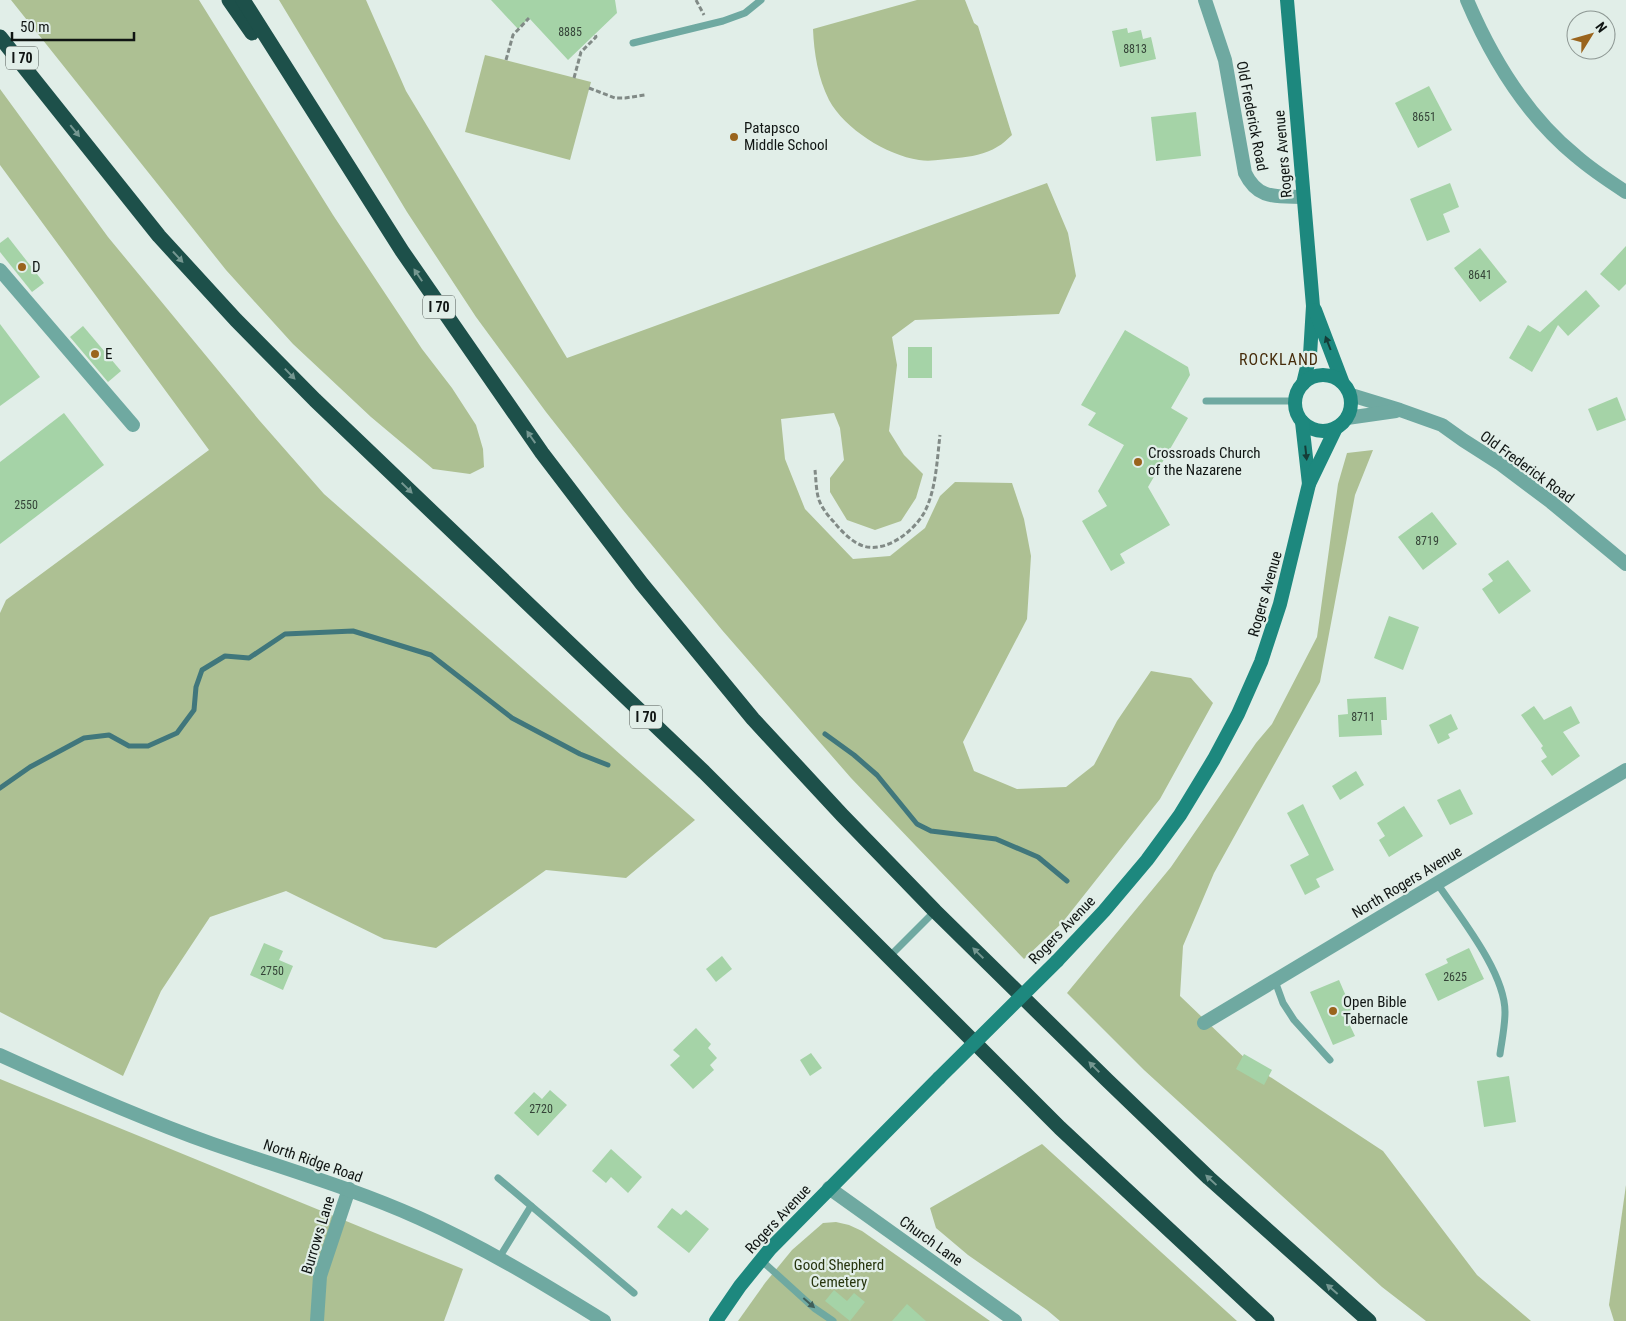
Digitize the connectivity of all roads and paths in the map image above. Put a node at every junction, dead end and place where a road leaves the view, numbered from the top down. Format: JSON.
{"nodes":[{"id":1,"x":229,"y":0,"type":"edge"},
{"id":2,"x":242,"y":0,"type":"edge"},
{"id":3,"x":696,"y":0,"type":"edge"},
{"id":4,"x":761,"y":0,"type":"edge"},
{"id":5,"x":1205,"y":0,"type":"edge"},
{"id":6,"x":1287,"y":0,"type":"edge"},
{"id":7,"x":1467,"y":0,"type":"edge"},
{"id":8,"x":529,"y":18,"type":"dead end"},
{"id":9,"x":0,"y":23,"type":"edge"},
{"id":10,"x":709,"y":24,"type":"junction"},
{"id":11,"x":595,"y":34,"type":"dead end"},
{"id":12,"x":0,"y":37,"type":"edge"},
{"id":13,"x":633,"y":43,"type":"dead end"},
{"id":14,"x":506,"y":60,"type":"dead end"},
{"id":15,"x":574,"y":78,"type":"dead end"},
{"id":16,"x":589,"y":88,"type":"dead end"},
{"id":17,"x":45,"y":93,"type":"junction"},
{"id":18,"x":645,"y":95,"type":"dead end"},
{"id":19,"x":325,"y":133,"type":"junction"},
{"id":20,"x":1626,"y":192,"type":"edge"},
{"id":21,"x":1303,"y":197,"type":"junction"},
{"id":22,"x":0,"y":270,"type":"edge"},
{"id":23,"x":1313,"y":306,"type":"junction"},
{"id":24,"x":1342,"y":382,"type":"junction"},
{"id":25,"x":1303,"y":384,"type":"junction"},
{"id":26,"x":1351,"y":395,"type":"junction"},
{"id":27,"x":1206,"y":401,"type":"dead end"},
{"id":28,"x":1295,"y":401,"type":"junction"},
{"id":29,"x":1400,"y":410,"type":"junction"},
{"id":30,"x":1347,"y":418,"type":"junction"},
{"id":31,"x":1302,"y":422,"type":"junction"},
{"id":32,"x":133,"y":425,"type":"dead end"},
{"id":33,"x":1336,"y":428,"type":"junction"},
{"id":34,"x":940,"y":435,"type":"dead end"},
{"id":35,"x":815,"y":470,"type":"dead end"},
{"id":36,"x":1309,"y":484,"type":"junction"},
{"id":37,"x":1626,"y":564,"type":"edge"},
{"id":38,"x":1626,"y":770,"type":"edge"},
{"id":39,"x":1436,"y":883,"type":"junction"},
{"id":40,"x":935,"y":911,"type":"junction"},
{"id":41,"x":889,"y":957,"type":"junction"},
{"id":42,"x":1275,"y":981,"type":"junction"},
{"id":43,"x":1204,"y":1024,"type":"dead end"},
{"id":44,"x":1500,"y":1054,"type":"dead end"},
{"id":45,"x":0,"y":1055,"type":"edge"},
{"id":46,"x":1330,"y":1060,"type":"dead end"},
{"id":47,"x":498,"y":1178,"type":"dead end"},
{"id":48,"x":829,"y":1188,"type":"junction"},
{"id":49,"x":349,"y":1189,"type":"junction"},
{"id":50,"x":531,"y":1206,"type":"junction"},
{"id":51,"x":499,"y":1258,"type":"junction"},
{"id":52,"x":761,"y":1260,"type":"junction"},
{"id":53,"x":634,"y":1293,"type":"dead end"},
{"id":54,"x":317,"y":1321,"type":"edge"},
{"id":55,"x":604,"y":1321,"type":"edge"},
{"id":56,"x":716,"y":1321,"type":"edge"},
{"id":57,"x":833,"y":1321,"type":"edge"},
{"id":58,"x":1015,"y":1321,"type":"edge"},
{"id":59,"x":1267,"y":1321,"type":"edge"},
{"id":60,"x":1369,"y":1321,"type":"edge"}],
"edges":[{"from":1,"to":19,"type":"highway"},
{"from":2,"to":19,"type":"highway","number":"I 70"},
{"from":3,"to":10,"type":"path"},
{"from":4,"to":10,"type":"lane"},
{"from":5,"to":21,"type":"street","name":"Old Frederick Road"},
{"from":6,"to":21,"type":"main road","name":"Rogers Avenue"},
{"from":7,"to":20,"type":"street"},
{"from":8,"to":14,"type":"path"},
{"from":9,"to":17,"type":"highway","number":"I 70"},
{"from":10,"to":13,"type":"lane"},
{"from":11,"to":15,"type":"path"},
{"from":12,"to":17,"type":"highway"},
{"from":16,"to":18,"type":"path"},
{"from":17,"to":41,"type":"highway","number":"I 70","one_way":true},
{"from":40,"to":19,"type":"highway","number":"I 70","one_way":true},
{"from":21,"to":23,"type":"main road","name":"Rogers Avenue"},
{"from":22,"to":32,"type":"street"},
{"from":24,"to":23,"type":"main road","name":"Rogers Avenue","one_way":true},
{"from":23,"to":25,"type":"main road","name":"Rogers Avenue"},
{"from":24,"to":25,"type":"main road"},
{"from":24,"to":26,"type":"main road"},
{"from":25,"to":28,"type":"main road"},
{"from":26,"to":29,"type":"street","name":"Old Frederick Road"},
{"from":26,"to":30,"type":"main road"},
{"from":27,"to":28,"type":"lane"},
{"from":28,"to":31,"type":"main road"},
{"from":29,"to":30,"type":"street","name":"Old Frederick Road"},
{"from":29,"to":37,"type":"street","name":"Old Frederick Road"},
{"from":30,"to":33,"type":"main road"},
{"from":31,"to":33,"type":"main road"},
{"from":31,"to":36,"type":"main road","name":"Rogers Avenue","one_way":true},
{"from":33,"to":36,"type":"main road","name":"Rogers Avenue"},
{"from":34,"to":35,"type":"path"},
{"from":36,"to":48,"type":"main road","name":"Rogers Avenue","bridge":true},
{"from":38,"to":39,"type":"street","name":"North Rogers Avenue"},
{"from":39,"to":42,"type":"street","name":"North Rogers Avenue"},
{"from":39,"to":44,"type":"lane"},
{"from":40,"to":41,"type":"lane"},
{"from":60,"to":40,"type":"highway","number":"I 70","one_way":true},
{"from":41,"to":59,"type":"highway","number":"I 70"},
{"from":42,"to":43,"type":"street","name":"North Rogers Avenue"},
{"from":42,"to":46,"type":"lane"},
{"from":45,"to":49,"type":"street","name":"North Ridge Road"},
{"from":47,"to":50,"type":"lane"},
{"from":48,"to":52,"type":"main road","name":"Rogers Avenue"},
{"from":48,"to":58,"type":"street","name":"Church Lane"},
{"from":49,"to":51,"type":"street","name":"North Ridge Road"},
{"from":49,"to":54,"type":"street","name":"Burrows Lane"},
{"from":50,"to":51,"type":"lane"},
{"from":50,"to":53,"type":"lane"},
{"from":51,"to":55,"type":"street","name":"North Ridge Road"},
{"from":52,"to":56,"type":"main road","name":"Rogers Avenue"},
{"from":52,"to":57,"type":"lane","one_way":true}]}
